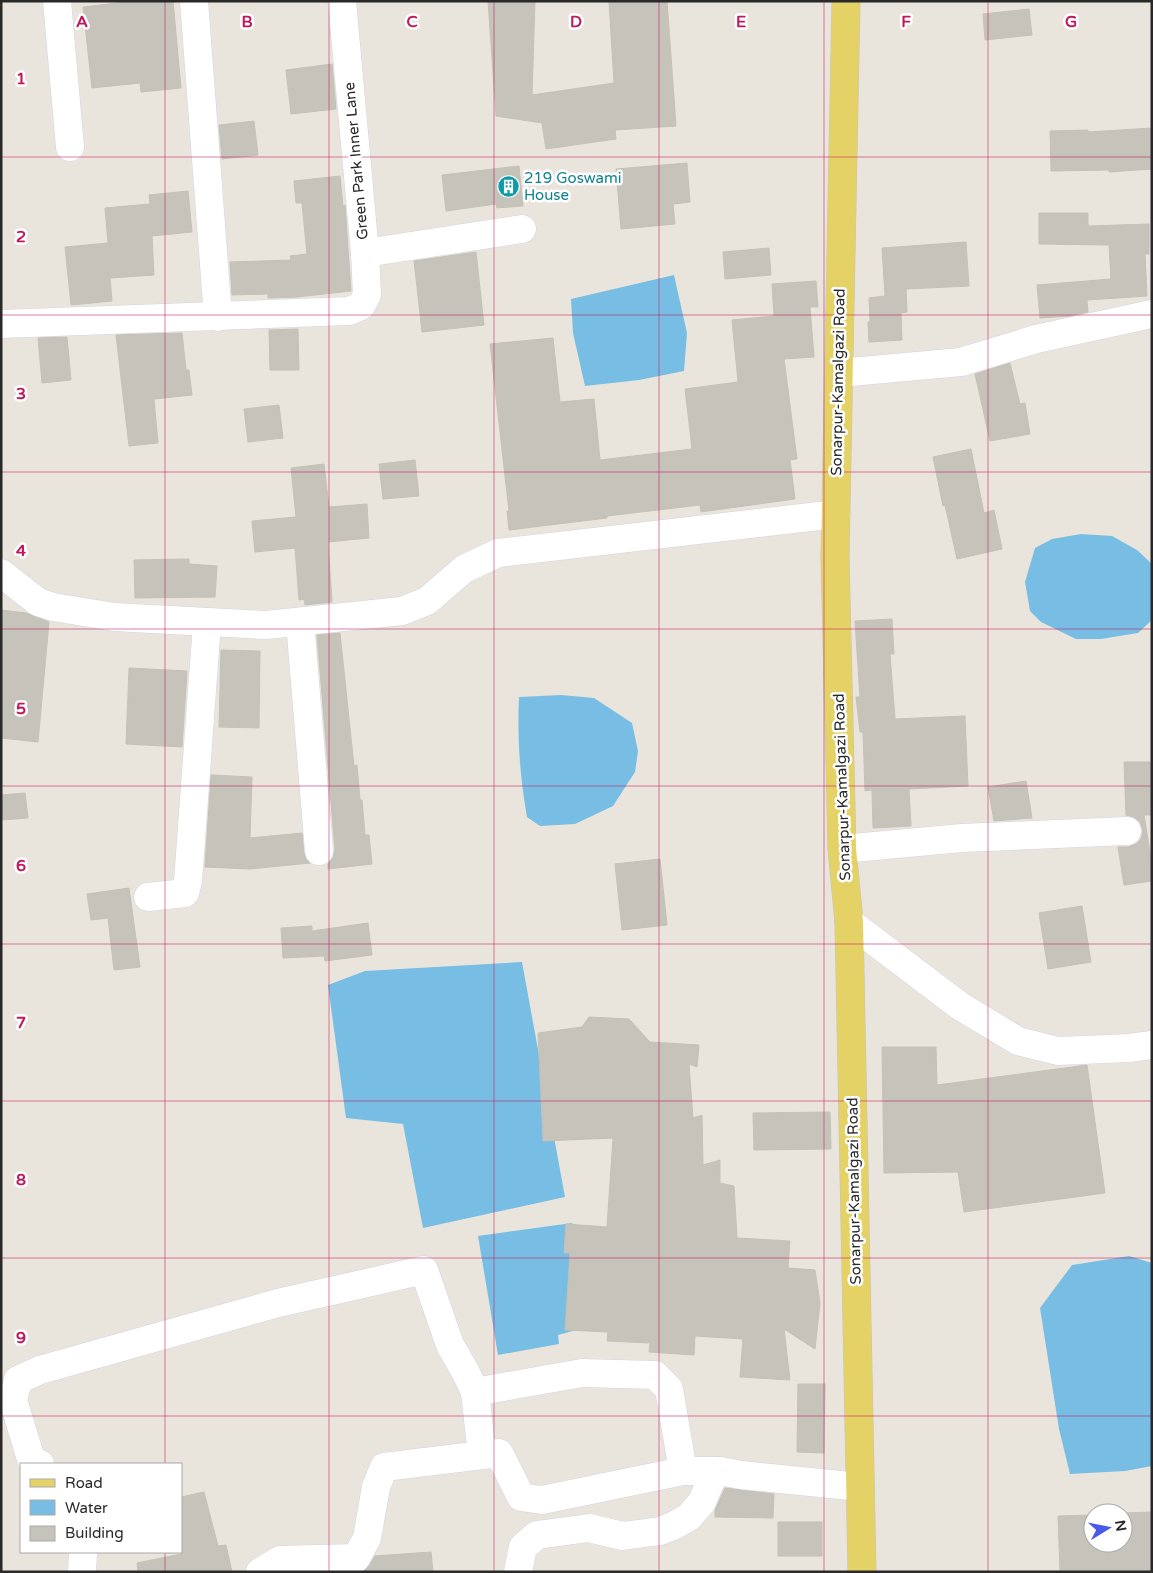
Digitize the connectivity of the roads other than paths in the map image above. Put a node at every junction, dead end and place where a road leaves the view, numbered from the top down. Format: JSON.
{"nodes":[{"id":1,"x":57,"y":1,"type":"edge"},
{"id":2,"x":194,"y":1,"type":"edge"},
{"id":3,"x":342,"y":1,"type":"edge"},
{"id":4,"x":846,"y":1,"type":"edge"},
{"id":5,"x":70,"y":146,"type":"dead end"},
{"id":6,"x":522,"y":229,"type":"dead end"},
{"id":7,"x":365,"y":253,"type":"junction"},
{"id":8,"x":1152,"y":314,"type":"edge"},
{"id":9,"x":218,"y":317,"type":"junction"},
{"id":10,"x":1,"y":324,"type":"edge"},
{"id":11,"x":838,"y":373,"type":"junction"},
{"id":12,"x":836,"y":514,"type":"junction"},
{"id":13,"x":1,"y":573,"type":"edge"},
{"id":14,"x":300,"y":622,"type":"junction"},
{"id":15,"x":208,"y":623,"type":"junction"},
{"id":16,"x":1127,"y":831,"type":"dead end"},
{"id":17,"x":842,"y":849,"type":"junction"},
{"id":18,"x":319,"y":851,"type":"dead end"},
{"id":19,"x":148,"y":897,"type":"dead end"},
{"id":20,"x":849,"y":922,"type":"junction"},
{"id":21,"x":1152,"y":1045,"type":"edge"},
{"id":22,"x":474,"y":1392,"type":"junction"},
{"id":23,"x":482,"y":1455,"type":"junction"},
{"id":24,"x":38,"y":1463,"type":"edge"},
{"id":25,"x":683,"y":1471,"type":"junction"},
{"id":26,"x":720,"y":1471,"type":"junction"},
{"id":27,"x":860,"y":1487,"type":"junction"},
{"id":28,"x":83,"y":1553,"type":"edge"},
{"id":29,"x":82,"y":1572,"type":"edge"},
{"id":30,"x":260,"y":1572,"type":"edge"},
{"id":31,"x":518,"y":1572,"type":"edge"},
{"id":32,"x":862,"y":1572,"type":"edge"}],
"edges":[{"from":1,"to":5,"type":"street"},
{"from":2,"to":9,"type":"street"},
{"from":3,"to":7,"type":"street","name":"Green Park Inner Lane"},
{"from":4,"to":11,"type":"main road","name":"Sonarpur-Kamalgazi Road"},
{"from":6,"to":7,"type":"street","name":"Green Park Inner Lane"},
{"from":7,"to":9,"type":"street"},
{"from":8,"to":11,"type":"street"},
{"from":9,"to":10,"type":"street"},
{"from":11,"to":12,"type":"main road","name":"Sonarpur-Kamalgazi Road"},
{"from":12,"to":14,"type":"street"},
{"from":12,"to":17,"type":"main road","name":"Sonarpur-Kamalgazi Road"},
{"from":13,"to":15,"type":"street"},
{"from":14,"to":15,"type":"street"},
{"from":14,"to":18,"type":"street"},
{"from":15,"to":19,"type":"street"},
{"from":16,"to":17,"type":"street"},
{"from":17,"to":20,"type":"main road","name":"Sonarpur-Kamalgazi Road"},
{"from":20,"to":21,"type":"street"},
{"from":20,"to":27,"type":"main road","name":"Sonarpur-Kamalgazi Road"},
{"from":22,"to":23,"type":"street"},
{"from":22,"to":24,"type":"street"},
{"from":22,"to":25,"type":"street"},
{"from":23,"to":25,"type":"street"},
{"from":23,"to":30,"type":"street"},
{"from":25,"to":26,"type":"street"},
{"from":26,"to":27,"type":"street"},
{"from":26,"to":31,"type":"street"},
{"from":27,"to":32,"type":"main road","name":"Sonarpur-Kamalgazi Road"},
{"from":28,"to":29,"type":"street"}]}
